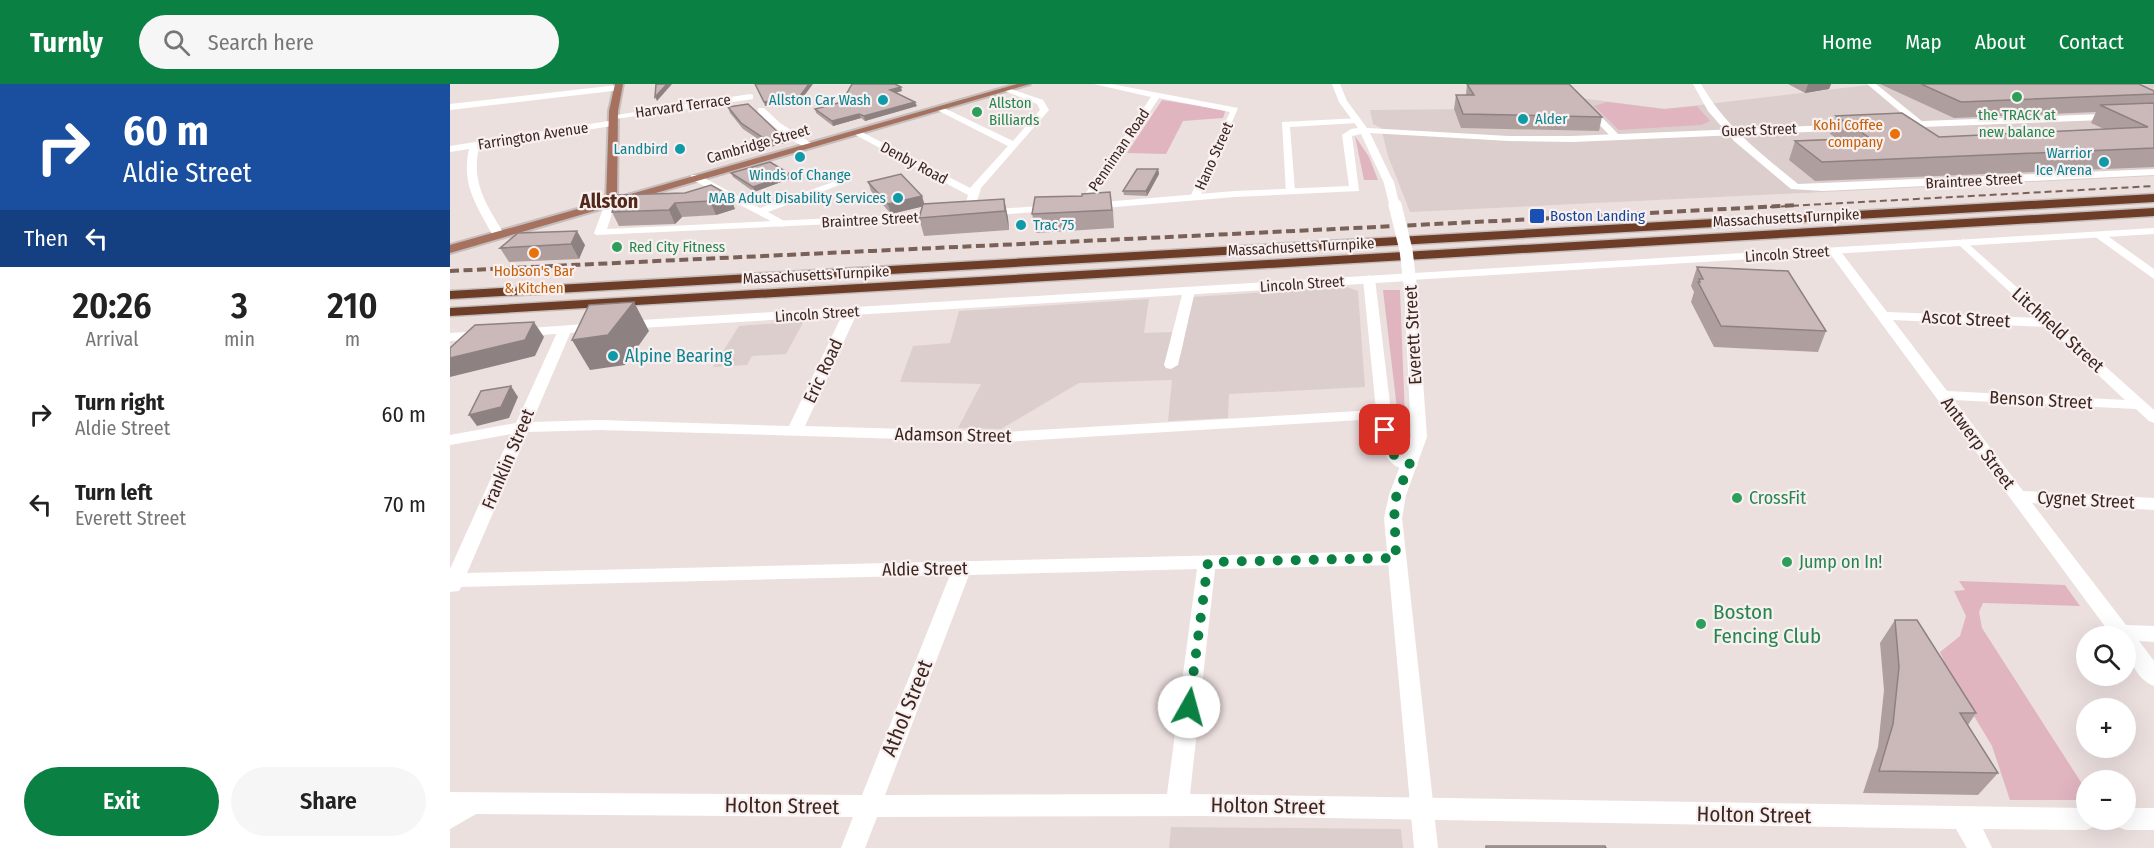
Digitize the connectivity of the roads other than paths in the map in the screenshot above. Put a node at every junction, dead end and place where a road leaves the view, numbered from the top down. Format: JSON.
{"nodes":[{"id":1,"x":1026,"y":84,"type":"edge"},
{"id":2,"x":1098,"y":84,"type":"edge"},
{"id":3,"x":1336,"y":84,"type":"edge"},
{"id":4,"x":1697,"y":84,"type":"edge"},
{"id":5,"x":1871,"y":84,"type":"edge"},
{"id":6,"x":619,"y":86,"type":"edge"},
{"id":7,"x":1008,"y":89,"type":"junction"},
{"id":8,"x":1157,"y":94,"type":"junction"},
{"id":9,"x":750,"y":98,"type":"dead end"},
{"id":10,"x":1581,"y":101,"type":"edge"},
{"id":11,"x":450,"y":107,"type":"edge"},
{"id":12,"x":939,"y":108,"type":"junction"},
{"id":13,"x":761,"y":110,"type":"dead end"},
{"id":14,"x":2154,"y":115,"type":"edge"},
{"id":15,"x":615,"y":119,"type":"junction"},
{"id":16,"x":1357,"y":120,"type":"junction"},
{"id":17,"x":1920,"y":124,"type":"junction"},
{"id":18,"x":1862,"y":126,"type":"edge"},
{"id":19,"x":1885,"y":126,"type":"edge"},
{"id":20,"x":1364,"y":131,"type":"junction"},
{"id":21,"x":855,"y":132,"type":"junction"},
{"id":22,"x":1731,"y":132,"type":"junction"},
{"id":23,"x":1617,"y":138,"type":"junction"},
{"id":24,"x":475,"y":145,"type":"junction"},
{"id":25,"x":808,"y":145,"type":"junction"},
{"id":26,"x":1014,"y":145,"type":"junction"},
{"id":27,"x":450,"y":149,"type":"edge"},
{"id":28,"x":2154,"y":172,"type":"edge"},
{"id":29,"x":695,"y":177,"type":"junction"},
{"id":30,"x":837,"y":184,"type":"dead end"},
{"id":31,"x":1290,"y":192,"type":"junction"},
{"id":32,"x":974,"y":194,"type":"junction"},
{"id":33,"x":1195,"y":197,"type":"junction"},
{"id":34,"x":2154,"y":198,"type":"edge"},
{"id":35,"x":611,"y":201,"type":"junction"},
{"id":36,"x":1082,"y":206,"type":"junction"},
{"id":37,"x":758,"y":212,"type":"junction"},
{"id":38,"x":2154,"y":212,"type":"edge"},
{"id":39,"x":969,"y":214,"type":"junction"},
{"id":40,"x":782,"y":224,"type":"junction"},
{"id":41,"x":2154,"y":231,"type":"edge"},
{"id":42,"x":498,"y":234,"type":"junction"},
{"id":43,"x":2098,"y":234,"type":"junction"},
{"id":44,"x":450,"y":243,"type":"edge"},
{"id":45,"x":1963,"y":243,"type":"junction"},
{"id":46,"x":450,"y":249,"type":"edge"},
{"id":47,"x":1834,"y":251,"type":"junction"},
{"id":48,"x":2154,"y":275,"type":"edge"},
{"id":49,"x":1369,"y":279,"type":"junction"},
{"id":50,"x":1189,"y":291,"type":"junction"},
{"id":51,"x":450,"y":295,"type":"edge"},
{"id":52,"x":851,"y":311,"type":"junction"},
{"id":53,"x":450,"y":312,"type":"edge"},
{"id":54,"x":1882,"y":316,"type":"junction"},
{"id":55,"x":2050,"y":323,"type":"junction"},
{"id":56,"x":565,"y":329,"type":"junction"},
{"id":57,"x":450,"y":337,"type":"edge"},
{"id":58,"x":1171,"y":365,"type":"dead end"},
{"id":59,"x":1942,"y":395,"type":"junction"},
{"id":60,"x":2141,"y":405,"type":"junction"},
{"id":61,"x":1384,"y":414,"type":"junction"},
{"id":62,"x":2154,"y":418,"type":"edge"},
{"id":63,"x":521,"y":427,"type":"junction"},
{"id":64,"x":795,"y":430,"type":"junction"},
{"id":65,"x":450,"y":440,"type":"edge"},
{"id":66,"x":1410,"y":464,"type":"junction"},
{"id":67,"x":2018,"y":496,"type":"junction"},
{"id":68,"x":2154,"y":504,"type":"edge"},
{"id":69,"x":1396,"y":558,"type":"junction"},
{"id":70,"x":1208,"y":562,"type":"junction"},
{"id":71,"x":963,"y":568,"type":"junction"},
{"id":72,"x":452,"y":583,"type":"edge"},
{"id":73,"x":2116,"y":626,"type":"edge"},
{"id":74,"x":2154,"y":634,"type":"edge"},
{"id":75,"x":2136,"y":635,"type":"edge"},
{"id":76,"x":2136,"y":653,"type":"edge"},
{"id":77,"x":2154,"y":677,"type":"edge"},
{"id":78,"x":461,"y":803,"type":"edge"},
{"id":79,"x":1177,"y":805,"type":"junction"},
{"id":80,"x":867,"y":806,"type":"junction"},
{"id":81,"x":1422,"y":808,"type":"junction"},
{"id":82,"x":450,"y":818,"type":"edge"},
{"id":83,"x":1963,"y":818,"type":"junction"},
{"id":84,"x":2076,"y":819,"type":"edge"},
{"id":85,"x":2136,"y":819,"type":"edge"},
{"id":86,"x":2154,"y":819,"type":"edge"},
{"id":87,"x":853,"y":848,"type":"edge"},
{"id":88,"x":1426,"y":848,"type":"edge"},
{"id":89,"x":1980,"y":848,"type":"edge"}],
"edges":[{"from":1,"to":7,"type":"main road","name":"Cambridge Street"},
{"from":2,"to":8,"type":"street","name":"Hano Street"},
{"from":3,"to":16,"type":"street","name":"Everett Street"},
{"from":4,"to":22,"type":"street"},
{"from":5,"to":17,"type":"street"},
{"from":6,"to":11,"type":"street"},
{"from":6,"to":15,"type":"main road"},
{"from":7,"to":12,"type":"main road","name":"Cambridge Street"},
{"from":7,"to":26,"type":"street"},
{"from":8,"to":33,"type":"street","name":"Hano Street"},
{"from":8,"to":36,"type":"street","name":"Penniman Road"},
{"from":9,"to":15,"type":"street","name":"Harvard Terrace"},
{"from":10,"to":23,"type":"street"},
{"from":12,"to":21,"type":"main road","name":"Cambridge Street"},
{"from":12,"to":26,"type":"street"},
{"from":13,"to":25,"type":"street"},
{"from":14,"to":17,"type":"street"},
{"from":15,"to":24,"type":"street","name":"Farrington Avenue"},
{"from":15,"to":35,"type":"main road"},
{"from":16,"to":20,"type":"street","name":"Everett Street"},
{"from":16,"to":31,"type":"street"},
{"from":17,"to":19,"type":"street"},
{"from":18,"to":22,"type":"street","name":"Guest Street"},
{"from":20,"to":23,"type":"street","name":"Guest Street"},
{"from":20,"to":31,"type":"street","name":"Braintree Street"},
{"from":20,"to":66,"type":"street","name":"Everett Street","bridge":true},
{"from":21,"to":25,"type":"main road","name":"Cambridge Street"},
{"from":21,"to":32,"type":"street","name":"Denby Road"},
{"from":22,"to":23,"type":"street","name":"Guest Street"},
{"from":22,"to":28,"type":"street","name":"Braintree Street"},
{"from":24,"to":27,"type":"street","name":"Farrington Avenue"},
{"from":24,"to":42,"type":"street"},
{"from":25,"to":29,"type":"main road","name":"Cambridge Street"},
{"from":26,"to":32,"type":"street"},
{"from":29,"to":35,"type":"main road","name":"Cambridge Street"},
{"from":29,"to":37,"type":"street"},
{"from":30,"to":37,"type":"street"},
{"from":31,"to":33,"type":"street","name":"Braintree Street"},
{"from":32,"to":39,"type":"street"},
{"from":33,"to":36,"type":"street","name":"Braintree Street"},
{"from":34,"to":51,"type":"highway","name":"Massachusetts Turnpike"},
{"from":35,"to":40,"type":"street","name":"Braintree Street"},
{"from":35,"to":42,"type":"main road","name":"Cambridge Street"},
{"from":36,"to":39,"type":"street","name":"Braintree Street"},
{"from":37,"to":40,"type":"street"},
{"from":38,"to":53,"type":"highway","name":"Massachusetts Turnpike"},
{"from":39,"to":40,"type":"street","name":"Braintree Street"},
{"from":41,"to":43,"type":"street","name":"Lincoln Street"},
{"from":42,"to":44,"type":"main road","name":"Cambridge Street"},
{"from":42,"to":46,"type":"main road","name":"Cambridge Street"},
{"from":43,"to":45,"type":"street","name":"Lincoln Street"},
{"from":43,"to":48,"type":"street"},
{"from":45,"to":47,"type":"street","name":"Lincoln Street"},
{"from":45,"to":55,"type":"street","name":"Litchfield Street"},
{"from":47,"to":49,"type":"street","name":"Lincoln Street"},
{"from":47,"to":54,"type":"street","name":"Antwerp Street"},
{"from":49,"to":50,"type":"street","name":"Lincoln Street"},
{"from":49,"to":61,"type":"street"},
{"from":50,"to":52,"type":"street","name":"Lincoln Street"},
{"from":50,"to":58,"type":"street"},
{"from":52,"to":56,"type":"street","name":"Lincoln Street"},
{"from":52,"to":64,"type":"street","name":"Eric Road"},
{"from":54,"to":55,"type":"street","name":"Ascot Street"},
{"from":54,"to":59,"type":"street","name":"Antwerp Street"},
{"from":55,"to":60,"type":"street","name":"Litchfield Street"},
{"from":56,"to":57,"type":"street","name":"Lincoln Street"},
{"from":56,"to":63,"type":"street","name":"Franklin Street"},
{"from":59,"to":60,"type":"street","name":"Benson Street"},
{"from":59,"to":67,"type":"street","name":"Antwerp Street"},
{"from":60,"to":62,"type":"street","name":"Litchfield Street"},
{"from":61,"to":64,"type":"street","name":"Adamson Street"},
{"from":61,"to":66,"type":"street"},
{"from":63,"to":64,"type":"street","name":"Adamson Street"},
{"from":63,"to":65,"type":"street","name":"Adamson Street"},
{"from":63,"to":72,"type":"street","name":"Franklin Street"},
{"from":66,"to":69,"type":"street","name":"Everett Street"},
{"from":67,"to":68,"type":"street","name":"Cygnet Street"},
{"from":67,"to":73,"type":"street","name":"Antwerp Street"},
{"from":69,"to":70,"type":"street","name":"Aldie Street"},
{"from":69,"to":81,"type":"street","name":"Everett Street"},
{"from":70,"to":71,"type":"street","name":"Aldie Street"},
{"from":70,"to":79,"type":"street"},
{"from":71,"to":72,"type":"street","name":"Aldie Street"},
{"from":71,"to":80,"type":"street","name":"Athol Street"},
{"from":74,"to":75,"type":"street"},
{"from":76,"to":77,"type":"street","name":"Antwerp Street"},
{"from":78,"to":80,"type":"street","name":"Holton Street"},
{"from":78,"to":82,"type":"street"},
{"from":79,"to":80,"type":"street","name":"Holton Street"},
{"from":79,"to":81,"type":"street","name":"Holton Street"},
{"from":80,"to":87,"type":"street","name":"Athol Street"},
{"from":81,"to":83,"type":"street","name":"Holton Street"},
{"from":81,"to":88,"type":"street","name":"Everett Street"},
{"from":83,"to":84,"type":"street","name":"Holton Street"},
{"from":83,"to":89,"type":"street"},
{"from":85,"to":86,"type":"street"}]}
